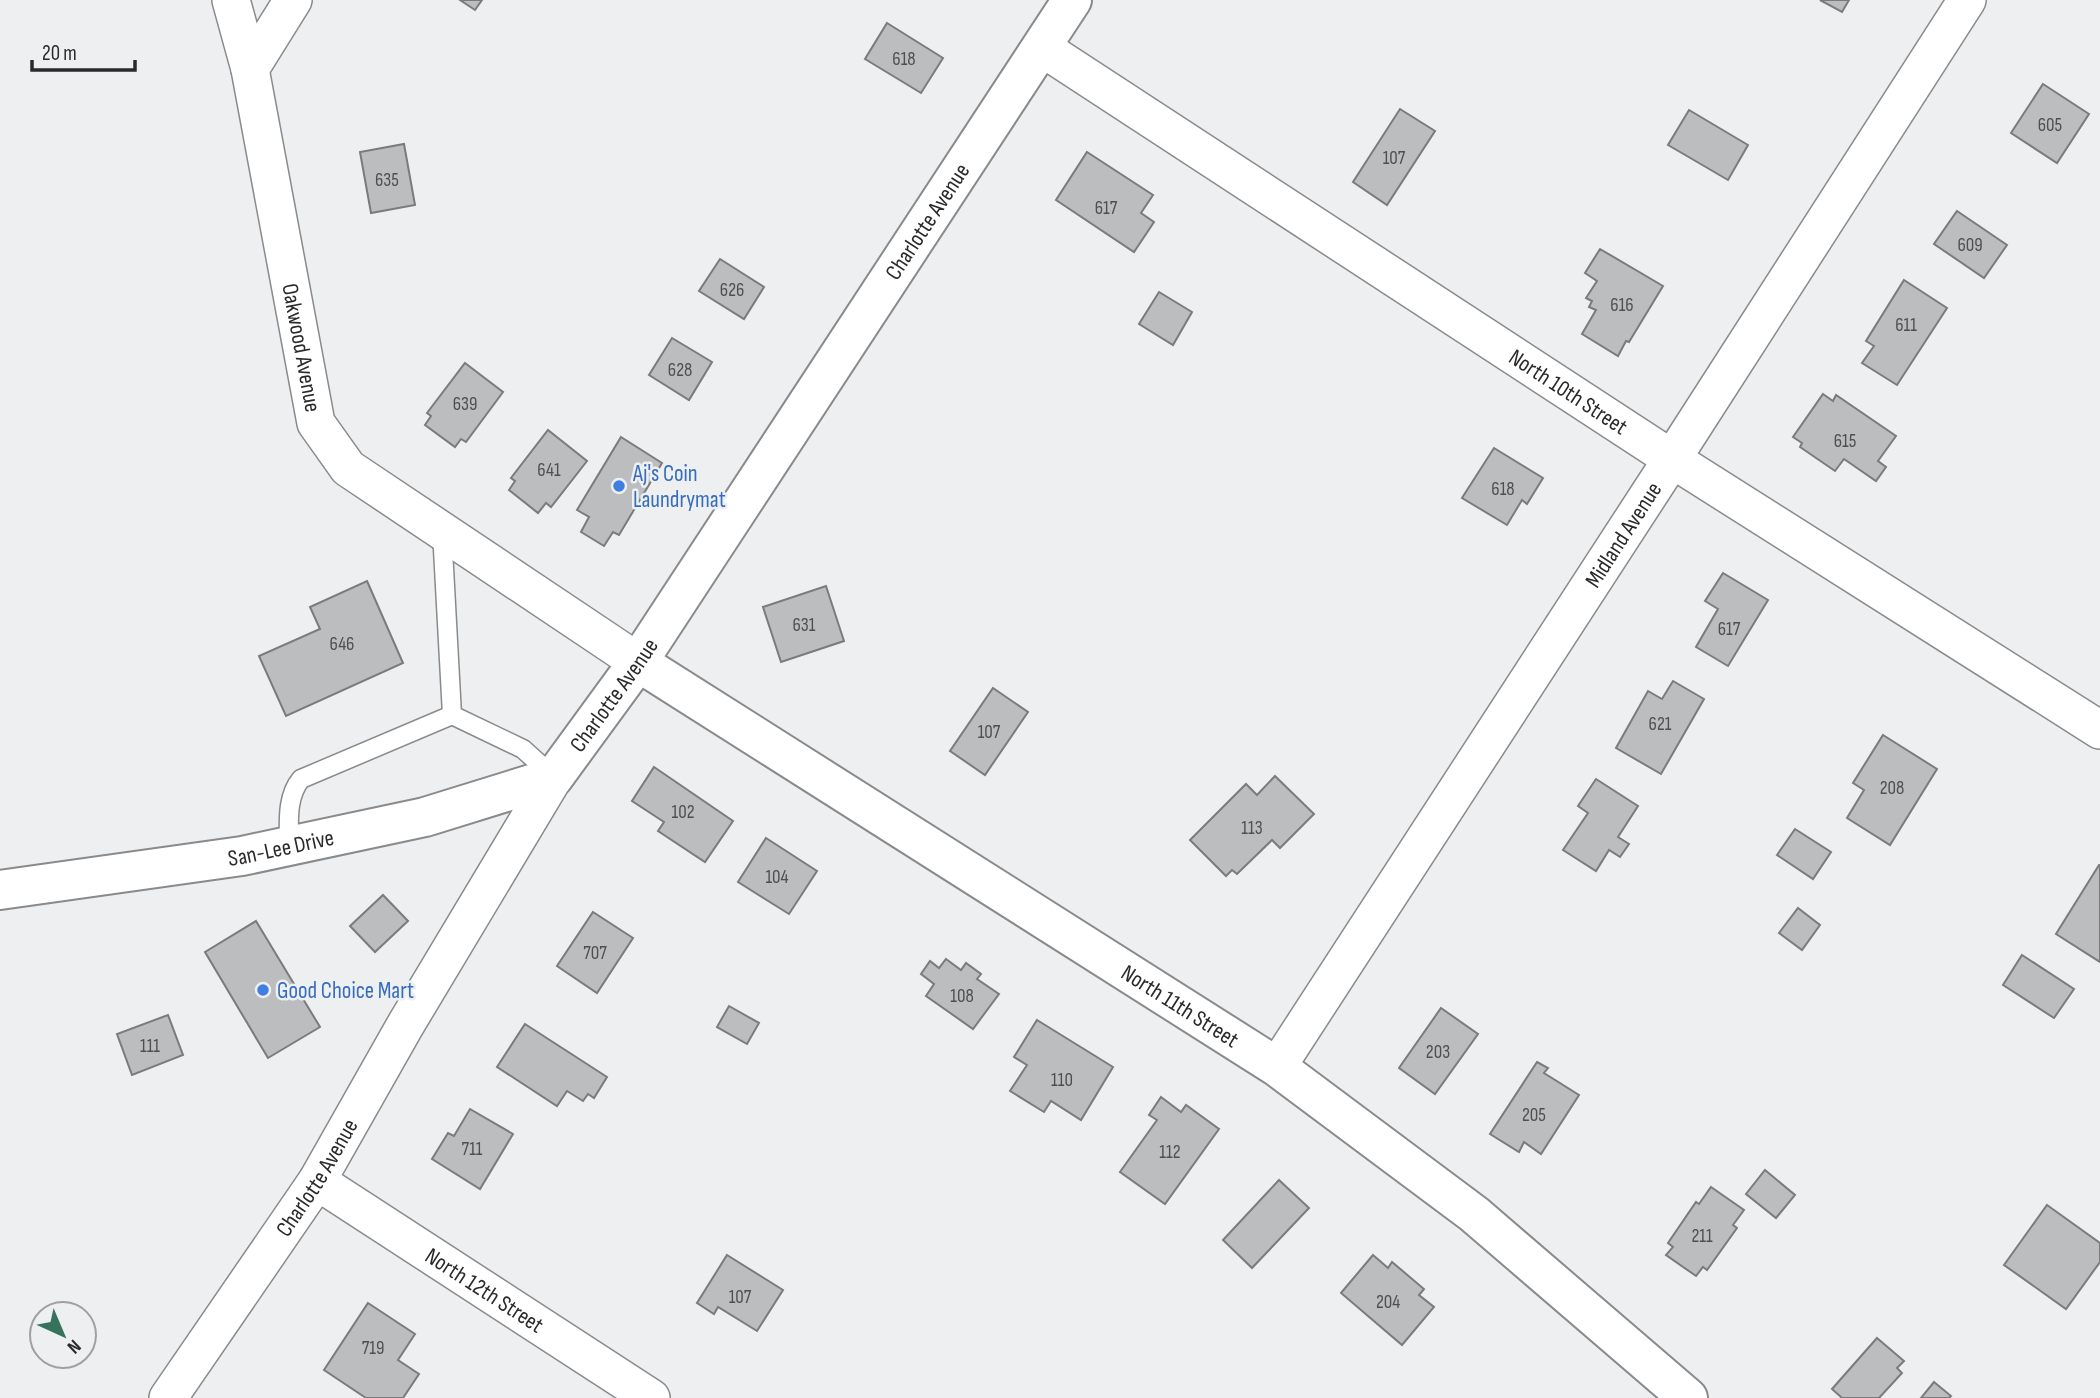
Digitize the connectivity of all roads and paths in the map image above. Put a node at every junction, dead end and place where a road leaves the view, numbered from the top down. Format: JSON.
{"nodes":[{"id":1,"x":231,"y":0,"type":"edge"},
{"id":2,"x":293,"y":0,"type":"edge"},
{"id":3,"x":1072,"y":0,"type":"edge"},
{"id":4,"x":1967,"y":0,"type":"edge"},
{"id":5,"x":1041,"y":47,"type":"junction"},
{"id":6,"x":250,"y":69,"type":"junction"},
{"id":7,"x":1672,"y":459,"type":"junction"},
{"id":8,"x":442,"y":531,"type":"junction"},
{"id":9,"x":638,"y":662,"type":"junction"},
{"id":10,"x":452,"y":715,"type":"junction"},
{"id":11,"x":2100,"y":730,"type":"edge"},
{"id":12,"x":554,"y":777,"type":"junction"},
{"id":13,"x":289,"y":846,"type":"junction"},
{"id":14,"x":0,"y":890,"type":"edge"},
{"id":15,"x":1277,"y":1067,"type":"junction"},
{"id":16,"x":317,"y":1181,"type":"junction"},
{"id":17,"x":168,"y":1398,"type":"edge"},
{"id":18,"x":651,"y":1398,"type":"edge"},
{"id":19,"x":1688,"y":1398,"type":"edge"}],
"edges":[{"from":1,"to":6,"type":"street","name":"Oakwood Avenue"},
{"from":2,"to":6,"type":"street"},
{"from":3,"to":5,"type":"street","name":"Charlotte Avenue"},
{"from":4,"to":7,"type":"street","name":"Midland Avenue"},
{"from":5,"to":7,"type":"street","name":"North 10th Street"},
{"from":5,"to":9,"type":"street","name":"Charlotte Avenue"},
{"from":6,"to":8,"type":"street","name":"Oakwood Avenue"},
{"from":7,"to":11,"type":"street","name":"North 10th Street"},
{"from":7,"to":15,"type":"street","name":"Midland Avenue"},
{"from":8,"to":9,"type":"street","name":"Oakwood Avenue"},
{"from":8,"to":10,"type":"lane"},
{"from":9,"to":12,"type":"street","name":"Charlotte Avenue"},
{"from":9,"to":15,"type":"street","name":"North 11th Street"},
{"from":10,"to":12,"type":"lane"},
{"from":10,"to":13,"type":"lane"},
{"from":12,"to":13,"type":"street","name":"San-Lee Drive"},
{"from":12,"to":16,"type":"street","name":"Charlotte Avenue"},
{"from":13,"to":14,"type":"street","name":"San-Lee Drive"},
{"from":15,"to":19,"type":"street","name":"North 11th Street"},
{"from":16,"to":17,"type":"street","name":"Charlotte Avenue"},
{"from":16,"to":18,"type":"street","name":"North 12th Street"}]}
